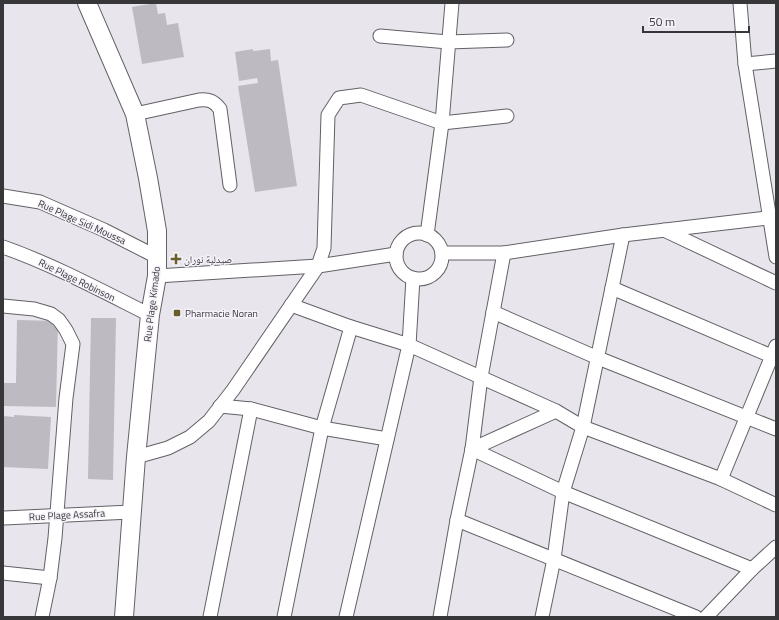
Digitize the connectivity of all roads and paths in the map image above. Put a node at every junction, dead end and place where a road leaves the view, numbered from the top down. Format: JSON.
{"nodes":[{"id":1,"x":87,"y":3,"type":"edge"},
{"id":2,"x":452,"y":3,"type":"edge"},
{"id":3,"x":740,"y":3,"type":"edge"},
{"id":4,"x":380,"y":36,"type":"dead end"},
{"id":5,"x":507,"y":40,"type":"dead end"},
{"id":6,"x":448,"y":42,"type":"junction"},
{"id":7,"x":776,"y":61,"type":"edge"},
{"id":8,"x":745,"y":64,"type":"junction"},
{"id":9,"x":134,"y":114,"type":"junction"},
{"id":10,"x":507,"y":116,"type":"dead end"},
{"id":11,"x":442,"y":123,"type":"junction"},
{"id":12,"x":230,"y":185,"type":"dead end"},
{"id":13,"x":3,"y":196,"type":"edge"},
{"id":14,"x":773,"y":218,"type":"edge"},
{"id":15,"x":664,"y":230,"type":"junction"},
{"id":16,"x":427,"y":235,"type":"junction"},
{"id":17,"x":623,"y":235,"type":"junction"},
{"id":18,"x":3,"y":247,"type":"edge"},
{"id":19,"x":442,"y":253,"type":"junction"},
{"id":20,"x":504,"y":253,"type":"junction"},
{"id":21,"x":396,"y":254,"type":"junction"},
{"id":22,"x":157,"y":257,"type":"junction"},
{"id":23,"x":776,"y":257,"type":"edge"},
{"id":24,"x":318,"y":266,"type":"junction"},
{"id":25,"x":157,"y":276,"type":"junction"},
{"id":26,"x":413,"y":278,"type":"junction"},
{"id":27,"x":776,"y":283,"type":"edge"},
{"id":28,"x":612,"y":288,"type":"junction"},
{"id":29,"x":291,"y":305,"type":"junction"},
{"id":30,"x":3,"y":306,"type":"edge"},
{"id":31,"x":493,"y":312,"type":"junction"},
{"id":32,"x":150,"y":315,"type":"junction"},
{"id":33,"x":351,"y":327,"type":"junction"},
{"id":34,"x":409,"y":345,"type":"junction"},
{"id":35,"x":774,"y":353,"type":"edge"},
{"id":36,"x":598,"y":358,"type":"junction"},
{"id":37,"x":482,"y":377,"type":"junction"},
{"id":38,"x":220,"y":406,"type":"junction"},
{"id":39,"x":251,"y":410,"type":"junction"},
{"id":40,"x":556,"y":411,"type":"junction"},
{"id":41,"x":746,"y":417,"type":"junction"},
{"id":42,"x":583,"y":427,"type":"junction"},
{"id":43,"x":322,"y":428,"type":"junction"},
{"id":44,"x":776,"y":429,"type":"edge"},
{"id":45,"x":387,"y":439,"type":"junction"},
{"id":46,"x":472,"y":449,"type":"junction"},
{"id":47,"x":136,"y":457,"type":"junction"},
{"id":48,"x":720,"y":480,"type":"junction"},
{"id":49,"x":563,"y":492,"type":"junction"},
{"id":50,"x":776,"y":505,"type":"edge"},
{"id":51,"x":131,"y":512,"type":"junction"},
{"id":52,"x":57,"y":516,"type":"junction"},
{"id":53,"x":4,"y":518,"type":"edge"},
{"id":54,"x":457,"y":520,"type":"junction"},
{"id":55,"x":776,"y":547,"type":"edge"},
{"id":56,"x":554,"y":559,"type":"junction"},
{"id":57,"x":752,"y":569,"type":"junction"},
{"id":58,"x":3,"y":573,"type":"edge"},
{"id":59,"x":50,"y":578,"type":"junction"},
{"id":60,"x":42,"y":617,"type":"edge"},
{"id":61,"x":124,"y":617,"type":"edge"},
{"id":62,"x":210,"y":617,"type":"edge"},
{"id":63,"x":284,"y":617,"type":"edge"},
{"id":64,"x":346,"y":617,"type":"edge"},
{"id":65,"x":440,"y":617,"type":"edge"},
{"id":66,"x":542,"y":617,"type":"edge"},
{"id":67,"x":696,"y":617,"type":"edge"},
{"id":68,"x":706,"y":617,"type":"edge"}],
"edges":[{"from":1,"to":9,"type":"street","name":"Rue Plage Kimado"},
{"from":2,"to":6,"type":"street"},
{"from":3,"to":8,"type":"street"},
{"from":4,"to":6,"type":"street"},
{"from":5,"to":6,"type":"street"},
{"from":6,"to":11,"type":"street"},
{"from":7,"to":8,"type":"street"},
{"from":8,"to":14,"type":"street"},
{"from":9,"to":12,"type":"street"},
{"from":9,"to":22,"type":"street","name":"Rue Plage Kimado"},
{"from":10,"to":11,"type":"street"},
{"from":11,"to":16,"type":"street"},
{"from":11,"to":24,"type":"street"},
{"from":13,"to":22,"type":"street","name":"Rue Plage Sidi Moussa"},
{"from":14,"to":15,"type":"street"},
{"from":14,"to":23,"type":"street"},
{"from":15,"to":17,"type":"street"},
{"from":15,"to":27,"type":"street"},
{"from":16,"to":19,"type":"street"},
{"from":16,"to":21,"type":"street"},
{"from":17,"to":20,"type":"street"},
{"from":17,"to":28,"type":"street"},
{"from":18,"to":32,"type":"street","name":"Rue Plage Robinson"},
{"from":19,"to":20,"type":"street"},
{"from":19,"to":26,"type":"street"},
{"from":20,"to":31,"type":"street"},
{"from":21,"to":24,"type":"street"},
{"from":21,"to":26,"type":"street"},
{"from":22,"to":25,"type":"street","name":"Rue Plage Kimado"},
{"from":24,"to":25,"type":"street"},
{"from":24,"to":29,"type":"street"},
{"from":25,"to":32,"type":"street","name":"Rue Plage Kimado"},
{"from":26,"to":34,"type":"street"},
{"from":28,"to":35,"type":"street"},
{"from":28,"to":36,"type":"street"},
{"from":29,"to":33,"type":"street"},
{"from":29,"to":38,"type":"street"},
{"from":30,"to":52,"type":"street"},
{"from":31,"to":36,"type":"street"},
{"from":31,"to":37,"type":"street"},
{"from":32,"to":47,"type":"street","name":"Rue Plage Kimado"},
{"from":33,"to":34,"type":"street"},
{"from":33,"to":43,"type":"street"},
{"from":34,"to":37,"type":"street"},
{"from":34,"to":45,"type":"street"},
{"from":35,"to":41,"type":"street"},
{"from":36,"to":41,"type":"street"},
{"from":36,"to":42,"type":"street"},
{"from":37,"to":40,"type":"street"},
{"from":37,"to":46,"type":"street"},
{"from":38,"to":39,"type":"street"},
{"from":38,"to":47,"type":"street"},
{"from":39,"to":43,"type":"street"},
{"from":39,"to":62,"type":"street"},
{"from":40,"to":42,"type":"street"},
{"from":40,"to":46,"type":"street"},
{"from":41,"to":44,"type":"street"},
{"from":41,"to":48,"type":"street"},
{"from":42,"to":48,"type":"street"},
{"from":42,"to":49,"type":"street"},
{"from":43,"to":45,"type":"street"},
{"from":43,"to":63,"type":"street"},
{"from":45,"to":64,"type":"street"},
{"from":46,"to":49,"type":"street"},
{"from":46,"to":54,"type":"street"},
{"from":47,"to":51,"type":"street","name":"Rue Plage Kimado"},
{"from":48,"to":50,"type":"street"},
{"from":49,"to":56,"type":"street"},
{"from":49,"to":57,"type":"street"},
{"from":51,"to":52,"type":"street","name":"Rue Plage Assafra"},
{"from":51,"to":61,"type":"street","name":"Rue Plage Kimado"},
{"from":52,"to":53,"type":"street","name":"Rue Plage Assafra"},
{"from":52,"to":59,"type":"street"},
{"from":54,"to":56,"type":"street"},
{"from":54,"to":65,"type":"street"},
{"from":55,"to":57,"type":"street"},
{"from":56,"to":66,"type":"street"},
{"from":56,"to":67,"type":"street"},
{"from":57,"to":68,"type":"street"},
{"from":58,"to":59,"type":"street"},
{"from":59,"to":60,"type":"street"}]}
